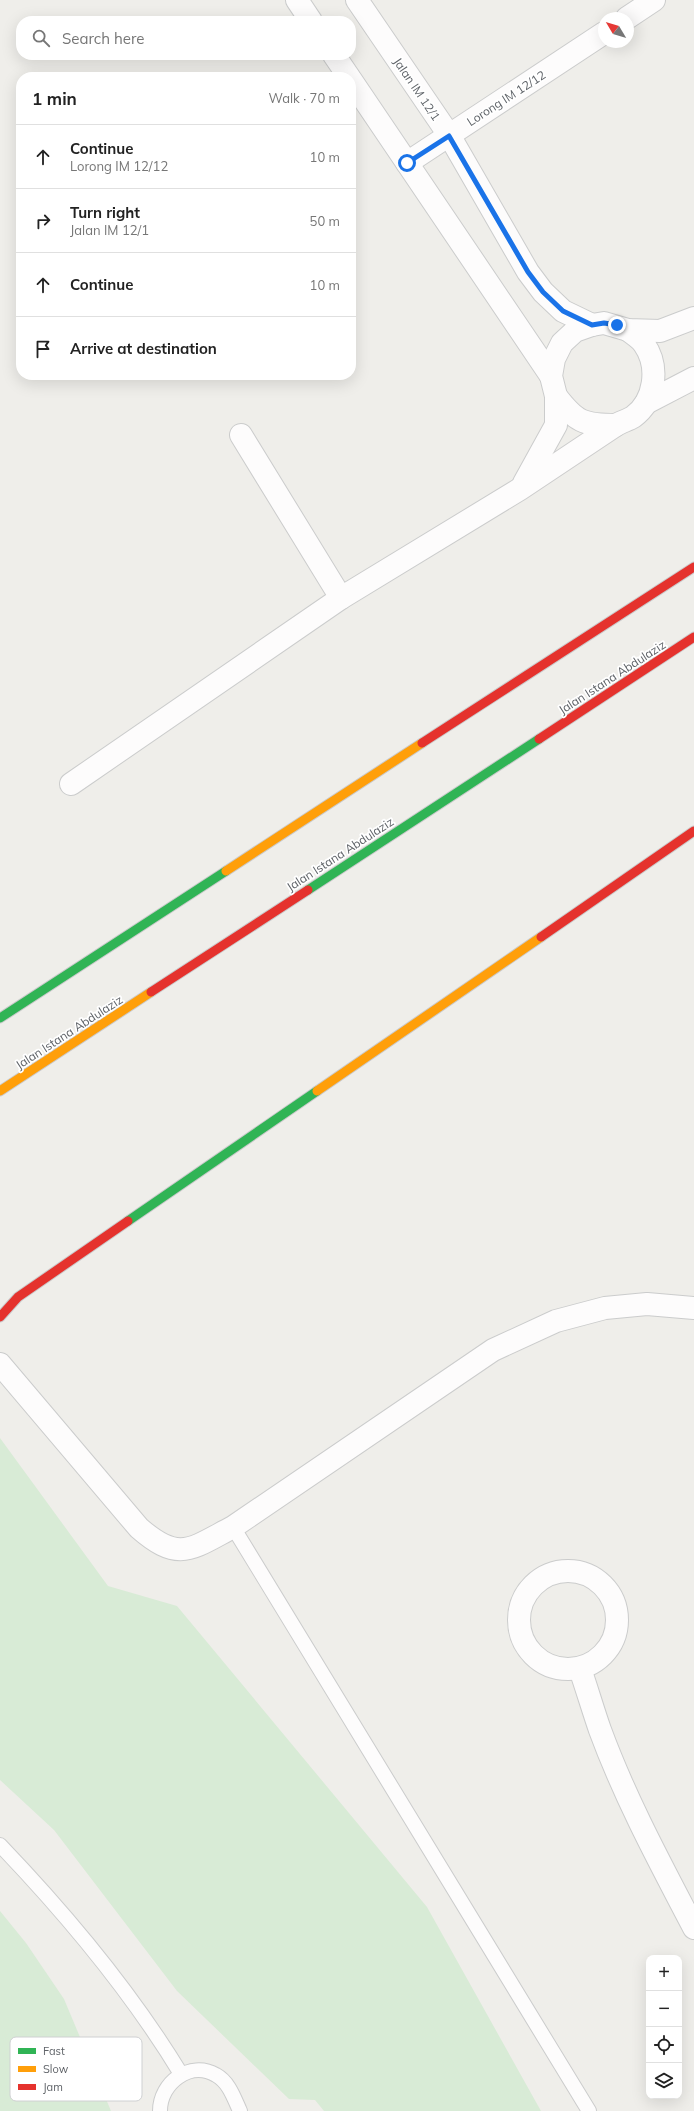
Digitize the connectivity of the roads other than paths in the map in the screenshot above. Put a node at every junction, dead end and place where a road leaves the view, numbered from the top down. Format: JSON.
{"nodes":[{"id":1,"x":297,"y":0,"type":"edge"},
{"id":2,"x":357,"y":0,"type":"edge"},
{"id":3,"x":654,"y":0,"type":"edge"},
{"id":4,"x":634,"y":13,"type":"edge"},
{"id":5,"x":308,"y":16,"type":"edge"},
{"id":6,"x":598,"y":37,"type":"edge"},
{"id":7,"x":337,"y":60,"type":"edge"},
{"id":8,"x":346,"y":72,"type":"edge"},
{"id":9,"x":356,"y":87,"type":"edge"},
{"id":10,"x":449,"y":136,"type":"junction"},
{"id":11,"x":407,"y":163,"type":"junction"},
{"id":12,"x":694,"y":318,"type":"edge"},
{"id":13,"x":592,"y":325,"type":"junction"},
{"id":14,"x":628,"y":330,"type":"junction"},
{"id":15,"x":694,"y":378,"type":"edge"},
{"id":16,"x":554,"y":386,"type":"junction"},
{"id":17,"x":646,"y":403,"type":"junction"},
{"id":18,"x":616,"y":425,"type":"junction"},
{"id":19,"x":241,"y":435,"type":"dead end"},
{"id":20,"x":520,"y":489,"type":"junction"},
{"id":21,"x":694,"y":567,"type":"edge"},
{"id":22,"x":341,"y":598,"type":"junction"},
{"id":23,"x":694,"y":637,"type":"edge"},
{"id":24,"x":71,"y":784,"type":"dead end"},
{"id":25,"x":694,"y":832,"type":"edge"},
{"id":26,"x":0,"y":1018,"type":"edge"},
{"id":27,"x":0,"y":1091,"type":"edge"},
{"id":28,"x":694,"y":1308,"type":"edge"},
{"id":29,"x":0,"y":1317,"type":"edge"},
{"id":30,"x":0,"y":1364,"type":"edge"},
{"id":31,"x":233,"y":1527,"type":"junction"},
{"id":32,"x":580,"y":1669,"type":"junction"},
{"id":33,"x":0,"y":1845,"type":"edge"},
{"id":34,"x":694,"y":1928,"type":"edge"},
{"id":35,"x":181,"y":2074,"type":"junction"},
{"id":36,"x":160,"y":2111,"type":"edge"},
{"id":37,"x":240,"y":2111,"type":"edge"},
{"id":38,"x":589,"y":2111,"type":"edge"}],
"edges":[{"from":1,"to":5,"type":"street"},
{"from":2,"to":10,"type":"street","name":"Jalan IM 12/1"},
{"from":3,"to":4,"type":"street"},
{"from":6,"to":10,"type":"street","name":"Lorong IM 12/12"},
{"from":7,"to":8,"type":"street"},
{"from":9,"to":11,"type":"street"},
{"from":10,"to":11,"type":"street","name":"Lorong IM 12/12"},
{"from":10,"to":13,"type":"street","name":"Jalan IM 12/1"},
{"from":11,"to":16,"type":"street"},
{"from":12,"to":14,"type":"street"},
{"from":13,"to":14,"type":"street"},
{"from":13,"to":16,"type":"street"},
{"from":14,"to":17,"type":"street"},
{"from":15,"to":17,"type":"street"},
{"from":16,"to":18,"type":"street"},
{"from":16,"to":20,"type":"street"},
{"from":17,"to":18,"type":"street"},
{"from":18,"to":20,"type":"street"},
{"from":19,"to":22,"type":"street"},
{"from":20,"to":22,"type":"street"},
{"from":21,"to":26,"type":"main road"},
{"from":22,"to":24,"type":"street"},
{"from":23,"to":27,"type":"main road","name":"Jalan Istana Abdulaziz"},
{"from":25,"to":29,"type":"main road"},
{"from":28,"to":31,"type":"street"},
{"from":30,"to":31,"type":"street"},
{"from":31,"to":38,"type":"lane"},
{"from":32,"to":32,"type":"street"},
{"from":32,"to":34,"type":"street"},
{"from":33,"to":35,"type":"lane"},
{"from":35,"to":36,"type":"lane"},
{"from":35,"to":37,"type":"lane"}]}
